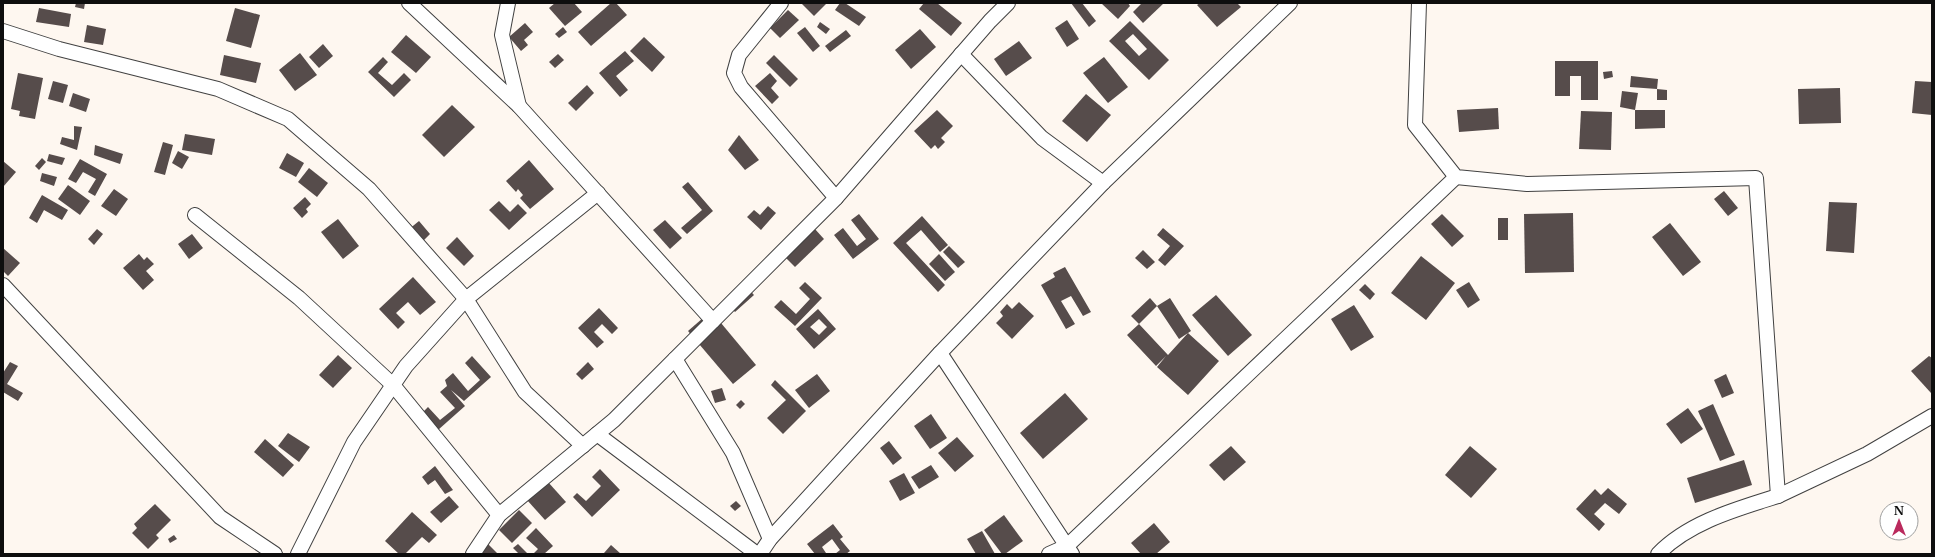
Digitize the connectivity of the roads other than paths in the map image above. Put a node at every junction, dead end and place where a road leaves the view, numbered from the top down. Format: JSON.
{"nodes":[{"id":1,"x":409,"y":3,"type":"edge"},
{"id":2,"x":508,"y":3,"type":"edge"},
{"id":3,"x":781,"y":3,"type":"edge"},
{"id":4,"x":1008,"y":3,"type":"edge"},
{"id":5,"x":1290,"y":3,"type":"edge"},
{"id":6,"x":1419,"y":3,"type":"edge"},
{"id":7,"x":3,"y":31,"type":"edge"},
{"id":8,"x":961,"y":54,"type":"junction"},
{"id":9,"x":519,"y":106,"type":"junction"},
{"id":10,"x":1456,"y":177,"type":"junction"},
{"id":11,"x":1103,"y":183,"type":"junction"},
{"id":12,"x":598,"y":193,"type":"junction"},
{"id":13,"x":836,"y":198,"type":"junction"},
{"id":14,"x":194,"y":215,"type":"dead end"},
{"id":15,"x":3,"y":285,"type":"edge"},
{"id":16,"x":466,"y":299,"type":"junction"},
{"id":17,"x":713,"y":321,"type":"junction"},
{"id":18,"x":940,"y":353,"type":"junction"},
{"id":19,"x":675,"y":359,"type":"junction"},
{"id":20,"x":393,"y":385,"type":"junction"},
{"id":21,"x":1932,"y":416,"type":"edge"},
{"id":22,"x":597,"y":434,"type":"junction"},
{"id":23,"x":583,"y":446,"type":"junction"},
{"id":24,"x":1778,"y":496,"type":"junction"},
{"id":25,"x":499,"y":515,"type":"junction"},
{"id":26,"x":770,"y":539,"type":"junction"},
{"id":27,"x":1070,"y":550,"type":"edge"},
{"id":28,"x":275,"y":554,"type":"edge"},
{"id":29,"x":298,"y":554,"type":"edge"},
{"id":30,"x":473,"y":554,"type":"edge"},
{"id":31,"x":759,"y":554,"type":"edge"},
{"id":32,"x":1049,"y":554,"type":"edge"},
{"id":33,"x":1658,"y":554,"type":"edge"}],
"edges":[{"from":1,"to":9,"type":"street"},
{"from":2,"to":9,"type":"street"},
{"from":3,"to":13,"type":"street"},
{"from":4,"to":8,"type":"street"},
{"from":5,"to":11,"type":"street"},
{"from":6,"to":10,"type":"street"},
{"from":7,"to":16,"type":"street"},
{"from":8,"to":11,"type":"street"},
{"from":8,"to":13,"type":"street"},
{"from":9,"to":12,"type":"street"},
{"from":10,"to":24,"type":"street"},
{"from":10,"to":27,"type":"street"},
{"from":11,"to":18,"type":"street"},
{"from":12,"to":16,"type":"street"},
{"from":12,"to":17,"type":"street"},
{"from":13,"to":17,"type":"street"},
{"from":14,"to":20,"type":"street"},
{"from":15,"to":28,"type":"street"},
{"from":16,"to":20,"type":"street"},
{"from":16,"to":23,"type":"street"},
{"from":17,"to":19,"type":"street"},
{"from":18,"to":26,"type":"street"},
{"from":18,"to":27,"type":"street"},
{"from":19,"to":22,"type":"street"},
{"from":19,"to":26,"type":"street"},
{"from":20,"to":25,"type":"street"},
{"from":20,"to":29,"type":"street"},
{"from":21,"to":24,"type":"street"},
{"from":22,"to":23,"type":"street"},
{"from":22,"to":31,"type":"street"},
{"from":23,"to":25,"type":"street"},
{"from":24,"to":33,"type":"street"},
{"from":25,"to":30,"type":"street"},
{"from":26,"to":31,"type":"street"},
{"from":27,"to":32,"type":"street"}]}
